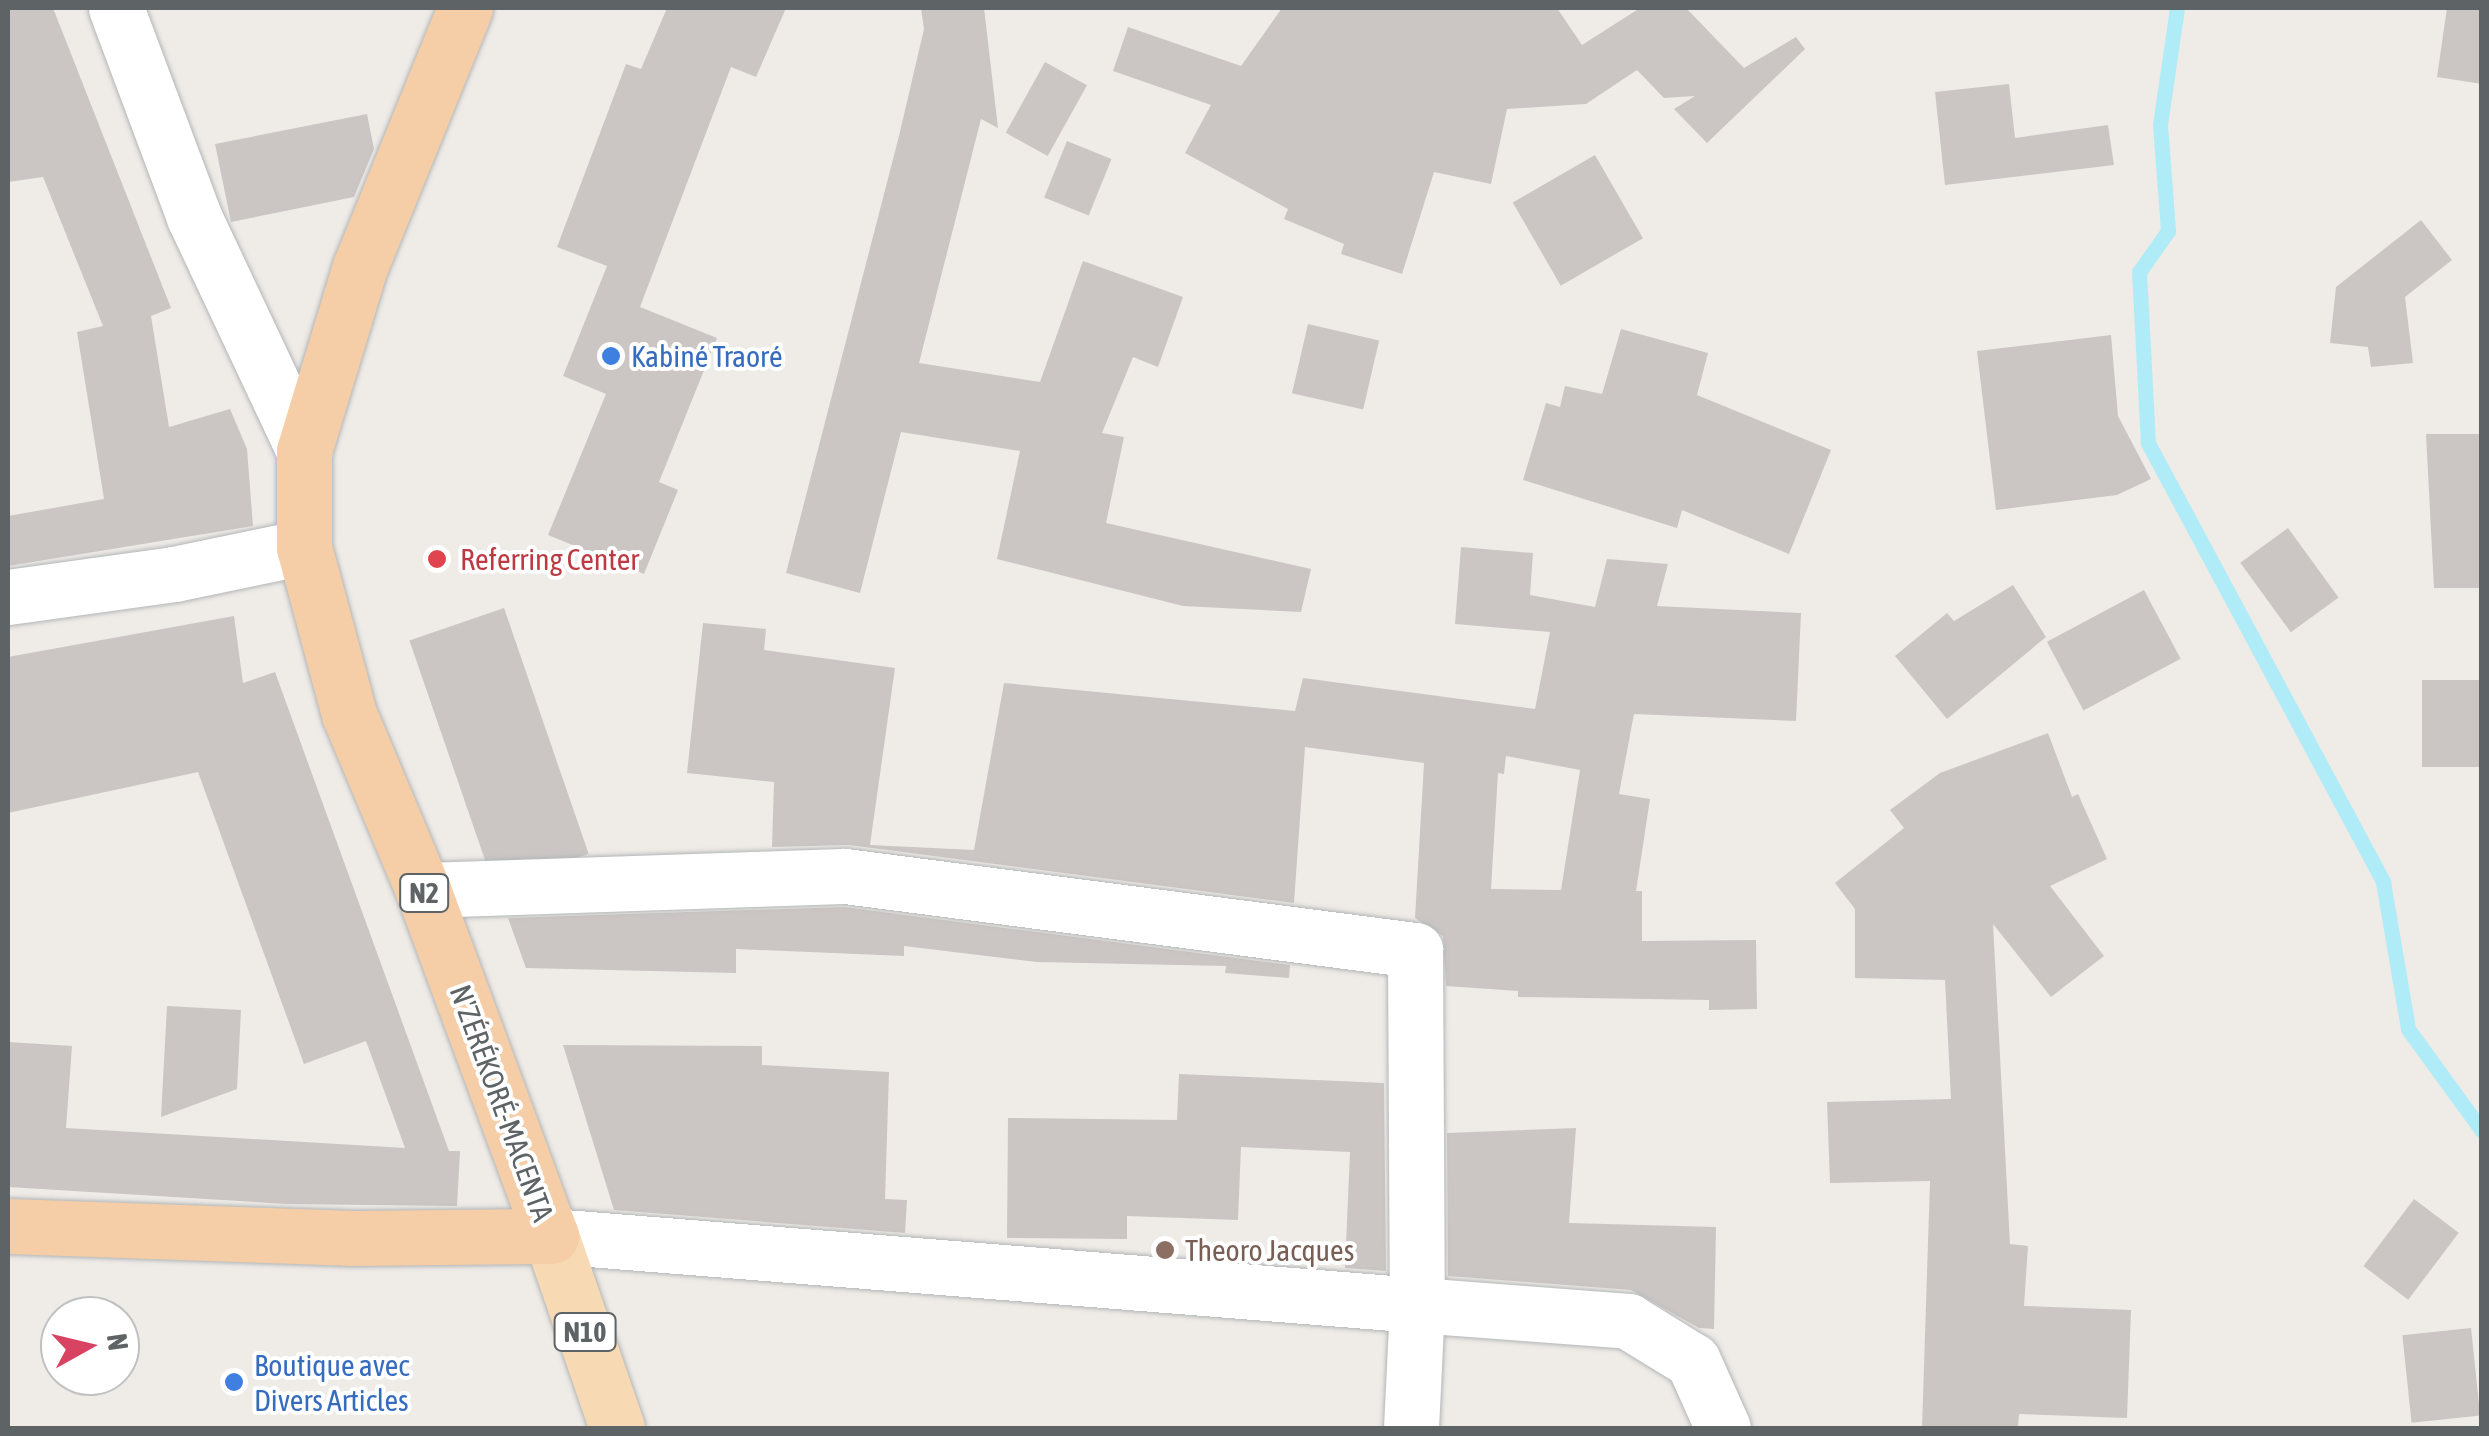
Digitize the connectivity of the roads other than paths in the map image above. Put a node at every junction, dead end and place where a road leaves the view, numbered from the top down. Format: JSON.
{"nodes":[{"id":1,"x":116,"y":8,"type":"edge"},
{"id":2,"x":465,"y":8,"type":"edge"},
{"id":3,"x":304,"y":451,"type":"junction"},
{"id":4,"x":304,"y":547,"type":"junction"},
{"id":5,"x":8,"y":596,"type":"edge"},
{"id":6,"x":423,"y":890,"type":"junction"},
{"id":7,"x":8,"y":1226,"type":"edge"},
{"id":8,"x":552,"y":1236,"type":"junction"},
{"id":9,"x":1417,"y":1305,"type":"junction"},
{"id":10,"x":617,"y":1428,"type":"edge"},
{"id":11,"x":1410,"y":1428,"type":"edge"},
{"id":12,"x":1722,"y":1428,"type":"edge"}],
"edges":[{"from":1,"to":3,"type":"street"},
{"from":2,"to":3,"type":"highway","number":"N2"},
{"from":3,"to":4,"type":"highway","name":"N'ZÉRÉKORÉ-MACENTA","number":"N2"},
{"from":4,"to":5,"type":"street"},
{"from":4,"to":6,"type":"highway","name":"N'ZÉRÉKORÉ-MACENTA","number":"N2"},
{"from":6,"to":8,"type":"highway","name":"N'ZÉRÉKORÉ-MACENTA","number":"N2"},
{"from":6,"to":9,"type":"street"},
{"from":7,"to":8,"type":"highway","name":"N'ZÉRÉKORÉ-MACENTA"},
{"from":8,"to":9,"type":"street"},
{"from":8,"to":10,"type":"main road","number":"N10"},
{"from":9,"to":11,"type":"street"},
{"from":9,"to":12,"type":"street"}]}
